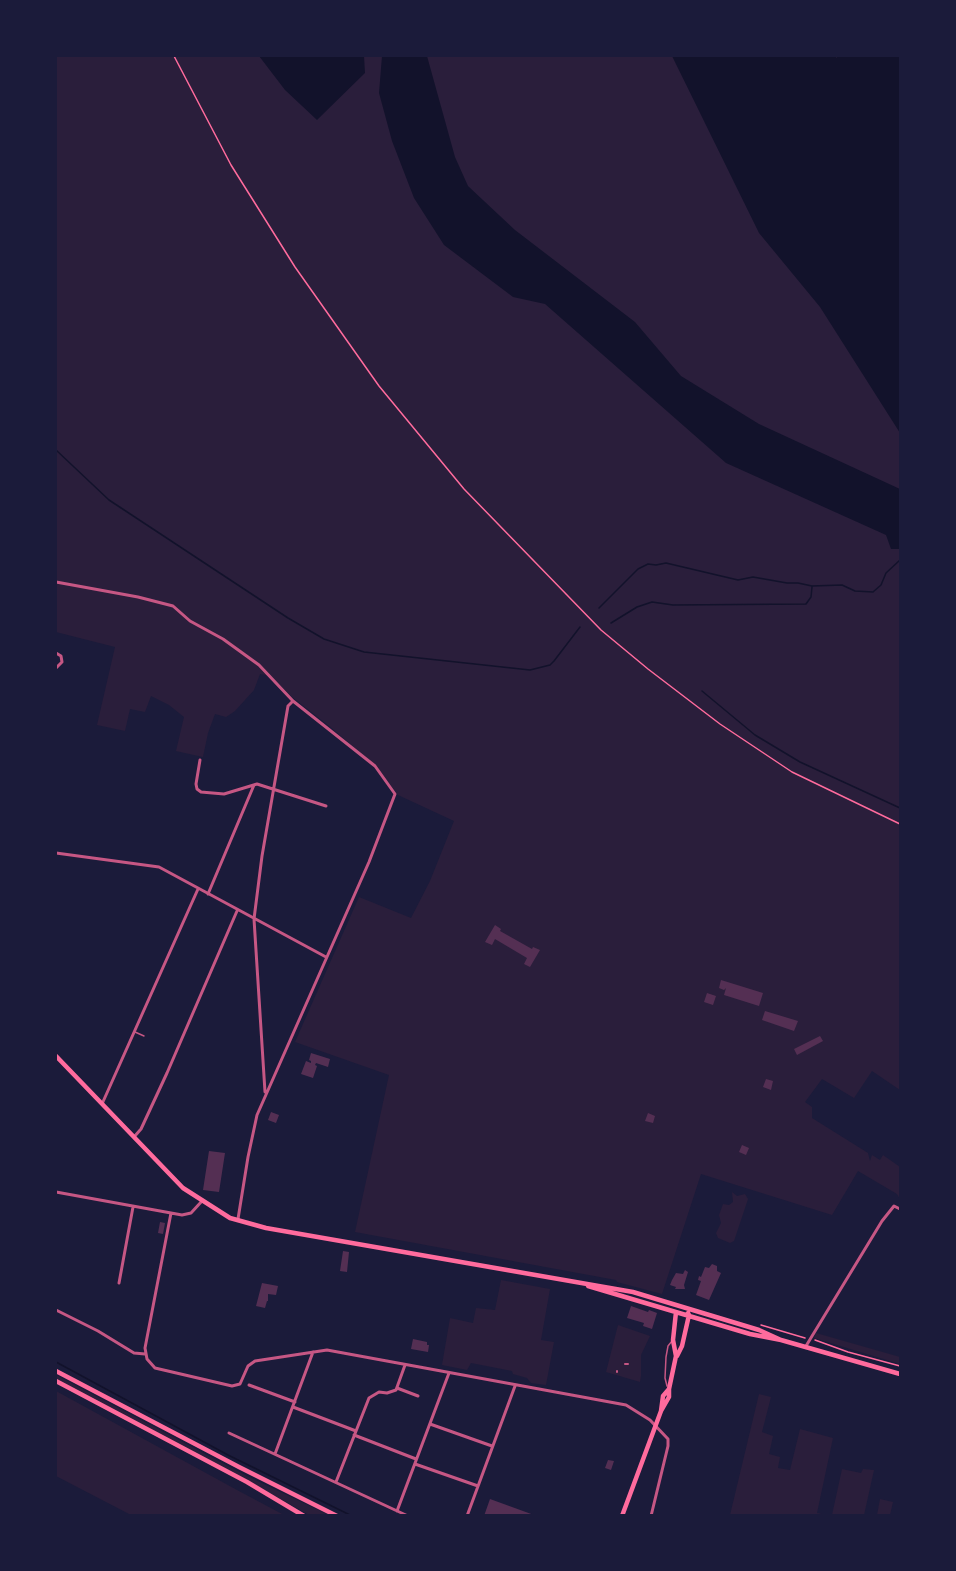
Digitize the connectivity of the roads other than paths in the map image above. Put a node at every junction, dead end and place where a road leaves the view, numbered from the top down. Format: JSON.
{"nodes":[{"id":1,"x":56,"y":582,"type":"edge"},
{"id":2,"x":56,"y":653,"type":"edge"},
{"id":3,"x":56,"y":668,"type":"edge"},
{"id":4,"x":293,"y":701,"type":"junction"},
{"id":5,"x":201,"y":759,"type":"dead end"},
{"id":6,"x":255,"y":784,"type":"junction"},
{"id":7,"x":274,"y":789,"type":"junction"},
{"id":8,"x":327,"y":806,"type":"dead end"},
{"id":9,"x":56,"y":853,"type":"edge"},
{"id":10,"x":198,"y":889,"type":"junction"},
{"id":11,"x":208,"y":894,"type":"junction"},
{"id":12,"x":237,"y":911,"type":"junction"},
{"id":13,"x":254,"y":919,"type":"junction"},
{"id":14,"x":326,"y":957,"type":"junction"},
{"id":15,"x":135,"y":1032,"type":"junction"},
{"id":16,"x":144,"y":1036,"type":"dead end"},
{"id":17,"x":56,"y":1056,"type":"edge"},
{"id":18,"x":266,"y":1094,"type":"junction"},
{"id":19,"x":102,"y":1104,"type":"junction"},
{"id":20,"x":134,"y":1137,"type":"junction"},
{"id":21,"x":56,"y":1192,"type":"edge"},
{"id":22,"x":202,"y":1201,"type":"junction"},
{"id":23,"x":133,"y":1207,"type":"junction"},
{"id":24,"x":900,"y":1209,"type":"edge"},
{"id":25,"x":171,"y":1214,"type":"junction"},
{"id":26,"x":238,"y":1221,"type":"junction"},
{"id":27,"x":574,"y":1281,"type":"junction"},
{"id":28,"x":119,"y":1283,"type":"dead end"},
{"id":29,"x":686,"y":1307,"type":"junction"},
{"id":30,"x":56,"y":1310,"type":"edge"},
{"id":31,"x":676,"y":1312,"type":"junction"},
{"id":32,"x":689,"y":1315,"type":"junction"},
{"id":33,"x":673,"y":1340,"type":"junction"},
{"id":34,"x":782,"y":1340,"type":"junction"},
{"id":35,"x":806,"y":1346,"type":"junction"},
{"id":36,"x":313,"y":1352,"type":"junction"},
{"id":37,"x":145,"y":1354,"type":"junction"},
{"id":38,"x":676,"y":1356,"type":"junction"},
{"id":39,"x":405,"y":1365,"type":"junction"},
{"id":40,"x":56,"y":1371,"type":"edge"},
{"id":41,"x":449,"y":1373,"type":"junction"},
{"id":42,"x":900,"y":1374,"type":"edge"},
{"id":43,"x":56,"y":1381,"type":"edge"},
{"id":44,"x":249,"y":1385,"type":"dead end"},
{"id":45,"x":515,"y":1386,"type":"junction"},
{"id":46,"x":396,"y":1388,"type":"junction"},
{"id":47,"x":669,"y":1389,"type":"junction"},
{"id":48,"x":418,"y":1396,"type":"dead end"},
{"id":49,"x":294,"y":1405,"type":"junction"},
{"id":50,"x":430,"y":1424,"type":"junction"},
{"id":51,"x":656,"y":1426,"type":"junction"},
{"id":52,"x":229,"y":1433,"type":"dead end"},
{"id":53,"x":355,"y":1433,"type":"junction"},
{"id":54,"x":492,"y":1446,"type":"junction"},
{"id":55,"x":275,"y":1454,"type":"junction"},
{"id":56,"x":416,"y":1462,"type":"junction"},
{"id":57,"x":336,"y":1482,"type":"junction"},
{"id":58,"x":478,"y":1486,"type":"junction"},
{"id":59,"x":397,"y":1511,"type":"junction"},
{"id":60,"x":304,"y":1515,"type":"edge"},
{"id":61,"x":337,"y":1515,"type":"edge"},
{"id":62,"x":408,"y":1515,"type":"edge"},
{"id":63,"x":467,"y":1515,"type":"edge"},
{"id":64,"x":622,"y":1515,"type":"edge"},
{"id":65,"x":651,"y":1515,"type":"edge"}],
"edges":[{"from":1,"to":4,"type":"street"},
{"from":2,"to":3,"type":"street"},
{"from":4,"to":7,"type":"street"},
{"from":4,"to":14,"type":"street"},
{"from":5,"to":6,"type":"street"},
{"from":6,"to":7,"type":"street"},
{"from":6,"to":11,"type":"street"},
{"from":7,"to":8,"type":"street"},
{"from":7,"to":13,"type":"street"},
{"from":9,"to":10,"type":"street"},
{"from":10,"to":11,"type":"street"},
{"from":10,"to":15,"type":"street"},
{"from":11,"to":12,"type":"street"},
{"from":12,"to":13,"type":"street"},
{"from":12,"to":20,"type":"street"},
{"from":13,"to":14,"type":"street"},
{"from":13,"to":18,"type":"street"},
{"from":14,"to":18,"type":"street"},
{"from":15,"to":16,"type":"lane"},
{"from":15,"to":19,"type":"street"},
{"from":17,"to":19,"type":"main road"},
{"from":18,"to":26,"type":"street"},
{"from":19,"to":20,"type":"main road"},
{"from":20,"to":22,"type":"main road"},
{"from":21,"to":23,"type":"street"},
{"from":22,"to":25,"type":"street"},
{"from":22,"to":26,"type":"main road"},
{"from":23,"to":25,"type":"street"},
{"from":23,"to":28,"type":"street"},
{"from":24,"to":35,"type":"street"},
{"from":25,"to":37,"type":"street"},
{"from":26,"to":27,"type":"main road"},
{"from":27,"to":29,"type":"main road"},
{"from":27,"to":31,"type":"main road"},
{"from":29,"to":31,"type":"main road"},
{"from":29,"to":32,"type":"main road"},
{"from":29,"to":34,"type":"main road"},
{"from":30,"to":37,"type":"street"},
{"from":31,"to":32,"type":"main road"},
{"from":31,"to":33,"type":"main road"},
{"from":32,"to":34,"type":"main road"},
{"from":32,"to":38,"type":"main road"},
{"from":33,"to":38,"type":"main road"},
{"from":33,"to":47,"type":"lane"},
{"from":34,"to":35,"type":"main road"},
{"from":35,"to":42,"type":"main road"},
{"from":36,"to":37,"type":"street"},
{"from":36,"to":39,"type":"street"},
{"from":36,"to":49,"type":"street"},
{"from":38,"to":47,"type":"main road"},
{"from":39,"to":41,"type":"street"},
{"from":39,"to":46,"type":"street"},
{"from":40,"to":61,"type":"main road"},
{"from":41,"to":45,"type":"street"},
{"from":41,"to":50,"type":"street"},
{"from":43,"to":60,"type":"main road"},
{"from":44,"to":49,"type":"street"},
{"from":45,"to":51,"type":"street"},
{"from":45,"to":54,"type":"street"},
{"from":46,"to":48,"type":"street"},
{"from":46,"to":53,"type":"street"},
{"from":47,"to":51,"type":"main road"},
{"from":49,"to":53,"type":"street"},
{"from":49,"to":55,"type":"street"},
{"from":50,"to":54,"type":"street"},
{"from":50,"to":56,"type":"street"},
{"from":51,"to":64,"type":"main road"},
{"from":51,"to":65,"type":"street"},
{"from":52,"to":55,"type":"street"},
{"from":53,"to":56,"type":"street"},
{"from":53,"to":57,"type":"street"},
{"from":54,"to":58,"type":"street"},
{"from":55,"to":57,"type":"street"},
{"from":56,"to":58,"type":"street"},
{"from":56,"to":59,"type":"street"},
{"from":57,"to":59,"type":"street"},
{"from":58,"to":63,"type":"street"},
{"from":59,"to":62,"type":"street"}]}
